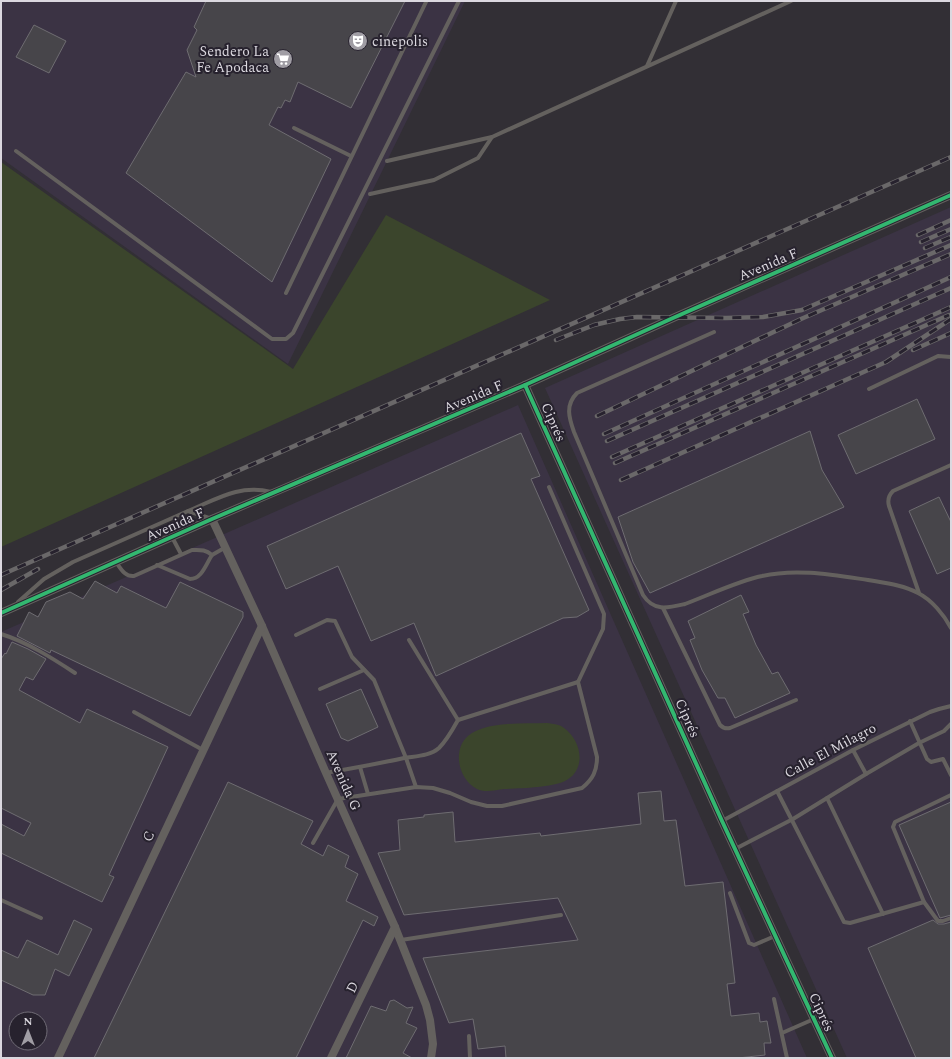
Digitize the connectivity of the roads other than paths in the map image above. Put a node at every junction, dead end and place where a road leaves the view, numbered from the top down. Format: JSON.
{"nodes":[{"id":1,"x":459,"y":1,"type":"edge"},
{"id":2,"x":676,"y":1,"type":"edge"},
{"id":3,"x":791,"y":1,"type":"edge"},
{"id":4,"x":426,"y":2,"type":"edge"},
{"id":5,"x":647,"y":66,"type":"junction"},
{"id":6,"x":294,"y":128,"type":"dead end"},
{"id":7,"x":492,"y":137,"type":"junction"},
{"id":8,"x":16,"y":151,"type":"dead end"},
{"id":9,"x":351,"y":156,"type":"junction"},
{"id":10,"x":387,"y":161,"type":"dead end"},
{"id":11,"x":370,"y":194,"type":"dead end"},
{"id":12,"x":951,"y":196,"type":"edge"},
{"id":13,"x":286,"y":293,"type":"dead end"},
{"id":14,"x":714,"y":332,"type":"dead end"},
{"id":15,"x":951,"y":357,"type":"edge"},
{"id":16,"x":525,"y":385,"type":"junction"},
{"id":17,"x":869,"y":389,"type":"dead end"},
{"id":18,"x":951,"y":465,"type":"edge"},
{"id":19,"x":549,"y":488,"type":"dead end"},
{"id":20,"x":274,"y":493,"type":"junction"},
{"id":21,"x":188,"y":511,"type":"junction"},
{"id":22,"x":212,"y":519,"type":"junction"},
{"id":23,"x":172,"y":537,"type":"junction"},
{"id":24,"x":226,"y":547,"type":"junction"},
{"id":25,"x":182,"y":554,"type":"junction"},
{"id":26,"x":212,"y":555,"type":"junction"},
{"id":27,"x":116,"y":562,"type":"junction"},
{"id":28,"x":157,"y":565,"type":"junction"},
{"id":29,"x":919,"y":593,"type":"junction"},
{"id":30,"x":12,"y":608,"type":"junction"},
{"id":31,"x":663,"y":608,"type":"junction"},
{"id":32,"x":1,"y":613,"type":"edge"},
{"id":33,"x":262,"y":626,"type":"junction"},
{"id":34,"x":951,"y":628,"type":"edge"},
{"id":35,"x":1,"y":634,"type":"edge"},
{"id":36,"x":296,"y":635,"type":"dead end"},
{"id":37,"x":409,"y":640,"type":"dead end"},
{"id":38,"x":364,"y":670,"type":"junction"},
{"id":39,"x":75,"y":673,"type":"dead end"},
{"id":40,"x":578,"y":682,"type":"junction"},
{"id":41,"x":320,"y":689,"type":"dead end"},
{"id":42,"x":796,"y":700,"type":"dead end"},
{"id":43,"x":951,"y":706,"type":"edge"},
{"id":44,"x":134,"y":712,"type":"dead end"},
{"id":45,"x":458,"y":720,"type":"junction"},
{"id":46,"x":910,"y":721,"type":"junction"},
{"id":47,"x":951,"y":724,"type":"edge"},
{"id":48,"x":919,"y":743,"type":"junction"},
{"id":49,"x":203,"y":750,"type":"junction"},
{"id":50,"x":853,"y":750,"type":"junction"},
{"id":51,"x":406,"y":758,"type":"junction"},
{"id":52,"x":360,"y":767,"type":"junction"},
{"id":53,"x":326,"y":773,"type":"junction"},
{"id":54,"x":866,"y":774,"type":"junction"},
{"id":55,"x":951,"y":776,"type":"edge"},
{"id":56,"x":416,"y":787,"type":"junction"},
{"id":57,"x":777,"y":791,"type":"junction"},
{"id":58,"x":368,"y":794,"type":"junction"},
{"id":59,"x":951,"y":795,"type":"edge"},
{"id":60,"x":827,"y":798,"type":"junction"},
{"id":61,"x":338,"y":799,"type":"junction"},
{"id":62,"x":793,"y":819,"type":"junction"},
{"id":63,"x":722,"y":820,"type":"junction"},
{"id":64,"x":312,"y":843,"type":"dead end"},
{"id":65,"x":735,"y":849,"type":"junction"},
{"id":66,"x":730,"y":893,"type":"dead end"},
{"id":67,"x":1,"y":900,"type":"edge"},
{"id":68,"x":924,"y":902,"type":"junction"},
{"id":69,"x":883,"y":914,"type":"junction"},
{"id":70,"x":561,"y":915,"type":"dead end"},
{"id":71,"x":41,"y":918,"type":"dead end"},
{"id":72,"x":951,"y":918,"type":"edge"},
{"id":73,"x":396,"y":927,"type":"junction"},
{"id":74,"x":775,"y":936,"type":"junction"},
{"id":75,"x":401,"y":940,"type":"junction"},
{"id":76,"x":774,"y":999,"type":"dead end"},
{"id":77,"x":814,"y":1019,"type":"junction"},
{"id":78,"x":782,"y":1033,"type":"junction"},
{"id":79,"x":469,"y":1036,"type":"dead end"},
{"id":80,"x":58,"y":1058,"type":"edge"},
{"id":81,"x":332,"y":1058,"type":"edge"},
{"id":82,"x":431,"y":1058,"type":"edge"},
{"id":83,"x":470,"y":1058,"type":"edge"},
{"id":84,"x":788,"y":1058,"type":"edge"},
{"id":85,"x":832,"y":1058,"type":"edge"}],
"edges":[{"from":1,"to":8,"type":"lane"},
{"from":2,"to":5,"type":"lane"},
{"from":3,"to":5,"type":"lane"},
{"from":4,"to":9,"type":"lane"},
{"from":5,"to":7,"type":"lane"},
{"from":6,"to":9,"type":"lane"},
{"from":7,"to":10,"type":"lane"},
{"from":7,"to":11,"type":"lane"},
{"from":9,"to":13,"type":"lane"},
{"from":12,"to":16,"type":"street","name":"Avenida F"},
{"from":14,"to":31,"type":"lane"},
{"from":15,"to":17,"type":"lane"},
{"from":16,"to":20,"type":"street","name":"Avenida F"},
{"from":16,"to":63,"type":"street","name":"Ciprés"},
{"from":18,"to":29,"type":"lane"},
{"from":19,"to":40,"type":"lane"},
{"from":20,"to":21,"type":"lane"},
{"from":20,"to":22,"type":"street","name":"Avenida F"},
{"from":21,"to":22,"type":"lane"},
{"from":21,"to":30,"type":"lane"},
{"from":22,"to":23,"type":"street","name":"Avenida F"},
{"from":22,"to":24,"type":"street","name":"Avenida G"},
{"from":23,"to":25,"type":"lane"},
{"from":23,"to":27,"type":"street","name":"Avenida F"},
{"from":24,"to":26,"type":"lane"},
{"from":24,"to":33,"type":"street","name":"Avenida G"},
{"from":25,"to":26,"type":"lane"},
{"from":25,"to":28,"type":"lane"},
{"from":26,"to":28,"type":"lane"},
{"from":27,"to":28,"type":"lane"},
{"from":27,"to":30,"type":"street","name":"Avenida F"},
{"from":29,"to":31,"type":"lane"},
{"from":29,"to":34,"type":"lane"},
{"from":30,"to":32,"type":"street","name":"Avenida F"},
{"from":31,"to":42,"type":"lane"},
{"from":33,"to":49,"type":"street","name":"C"},
{"from":33,"to":53,"type":"street","name":"Avenida G"},
{"from":35,"to":39,"type":"lane"},
{"from":36,"to":38,"type":"lane"},
{"from":37,"to":45,"type":"lane"},
{"from":38,"to":41,"type":"lane"},
{"from":38,"to":51,"type":"lane"},
{"from":40,"to":45,"type":"lane"},
{"from":40,"to":56,"type":"lane"},
{"from":43,"to":46,"type":"lane","name":"Calle El Milagro"},
{"from":44,"to":49,"type":"lane"},
{"from":45,"to":51,"type":"lane"},
{"from":46,"to":48,"type":"lane"},
{"from":46,"to":50,"type":"lane","name":"Calle El Milagro"},
{"from":47,"to":48,"type":"lane"},
{"from":48,"to":54,"type":"lane"},
{"from":48,"to":55,"type":"lane"},
{"from":49,"to":80,"type":"street","name":"C"},
{"from":50,"to":54,"type":"lane"},
{"from":50,"to":57,"type":"lane","name":"Calle El Milagro"},
{"from":51,"to":52,"type":"lane"},
{"from":51,"to":56,"type":"lane"},
{"from":52,"to":53,"type":"lane"},
{"from":52,"to":58,"type":"lane"},
{"from":53,"to":61,"type":"street","name":"Avenida G"},
{"from":54,"to":60,"type":"lane"},
{"from":56,"to":58,"type":"lane"},
{"from":57,"to":62,"type":"lane"},
{"from":57,"to":63,"type":"lane","name":"Calle El Milagro"},
{"from":58,"to":61,"type":"lane"},
{"from":59,"to":68,"type":"lane"},
{"from":60,"to":62,"type":"lane"},
{"from":60,"to":69,"type":"lane"},
{"from":61,"to":64,"type":"lane"},
{"from":61,"to":73,"type":"street","name":"Avenida G"},
{"from":62,"to":65,"type":"lane"},
{"from":62,"to":69,"type":"lane"},
{"from":63,"to":65,"type":"street","name":"Ciprés"},
{"from":65,"to":74,"type":"street","name":"Ciprés"},
{"from":66,"to":74,"type":"lane"},
{"from":67,"to":71,"type":"lane"},
{"from":68,"to":69,"type":"lane"},
{"from":68,"to":72,"type":"lane"},
{"from":70,"to":75,"type":"lane"},
{"from":73,"to":75,"type":"street","name":"Avenida G"},
{"from":73,"to":81,"type":"street","name":"D"},
{"from":74,"to":77,"type":"street","name":"Ciprés"},
{"from":75,"to":82,"type":"street","name":"Avenida G"},
{"from":76,"to":78,"type":"lane"},
{"from":77,"to":78,"type":"lane"},
{"from":77,"to":85,"type":"street","name":"Ciprés"},
{"from":78,"to":84,"type":"lane"},
{"from":79,"to":83,"type":"lane"}]}
